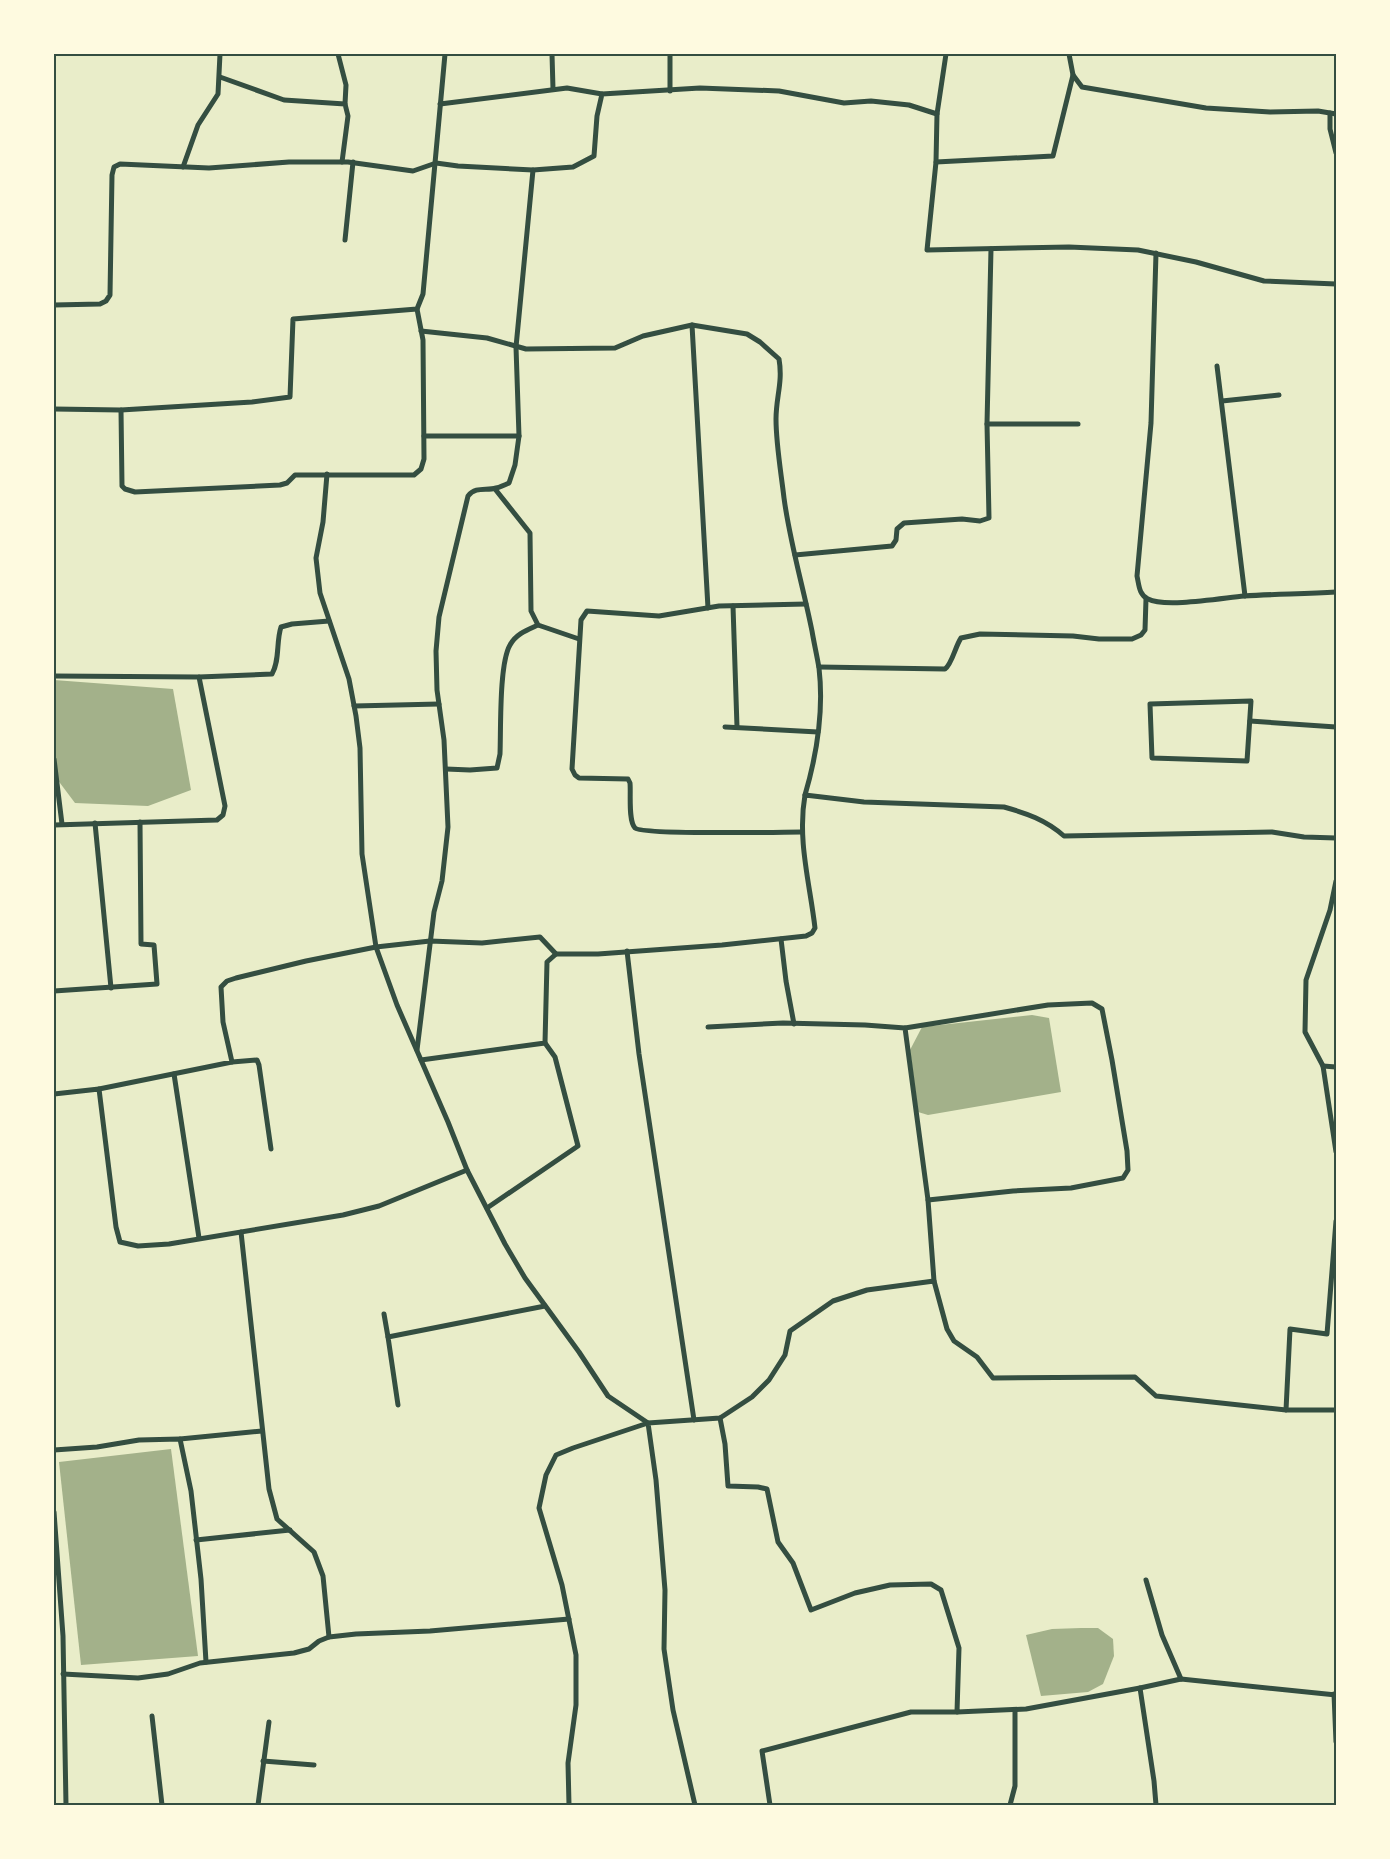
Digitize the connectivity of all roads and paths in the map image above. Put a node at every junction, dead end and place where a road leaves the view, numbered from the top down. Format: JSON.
{"nodes":[{"id":1,"x":220,"y":54,"type":"edge"},
{"id":2,"x":338,"y":54,"type":"edge"},
{"id":3,"x":445,"y":54,"type":"edge"},
{"id":4,"x":552,"y":54,"type":"edge"},
{"id":5,"x":670,"y":54,"type":"edge"},
{"id":6,"x":946,"y":54,"type":"edge"},
{"id":7,"x":1069,"y":54,"type":"edge"},
{"id":8,"x":1073,"y":76,"type":"junction"},
{"id":9,"x":220,"y":77,"type":"junction"},
{"id":10,"x":553,"y":89,"type":"junction"},
{"id":11,"x":670,"y":91,"type":"junction"},
{"id":12,"x":602,"y":94,"type":"junction"},
{"id":13,"x":345,"y":104,"type":"junction"},
{"id":14,"x":440,"y":104,"type":"junction"},
{"id":15,"x":1330,"y":113,"type":"junction"},
{"id":16,"x":937,"y":114,"type":"junction"},
{"id":17,"x":1336,"y":114,"type":"edge"},
{"id":18,"x":1336,"y":153,"type":"edge"},
{"id":19,"x":342,"y":162,"type":"junction"},
{"id":20,"x":353,"y":162,"type":"junction"},
{"id":21,"x":936,"y":162,"type":"junction"},
{"id":22,"x":436,"y":163,"type":"junction"},
{"id":23,"x":183,"y":167,"type":"junction"},
{"id":24,"x":533,"y":170,"type":"junction"},
{"id":25,"x":345,"y":240,"type":"dead end"},
{"id":26,"x":991,"y":248,"type":"junction"},
{"id":27,"x":1156,"y":254,"type":"junction"},
{"id":28,"x":1336,"y":284,"type":"edge"},
{"id":29,"x":54,"y":305,"type":"edge"},
{"id":30,"x":417,"y":308,"type":"junction"},
{"id":31,"x":692,"y":325,"type":"junction"},
{"id":32,"x":421,"y":331,"type":"junction"},
{"id":33,"x":516,"y":346,"type":"junction"},
{"id":34,"x":1217,"y":366,"type":"dead end"},
{"id":35,"x":1279,"y":395,"type":"dead end"},
{"id":36,"x":1222,"y":401,"type":"junction"},
{"id":37,"x":54,"y":410,"type":"edge"},
{"id":38,"x":122,"y":410,"type":"junction"},
{"id":39,"x":987,"y":424,"type":"junction"},
{"id":40,"x":1078,"y":424,"type":"dead end"},
{"id":41,"x":424,"y":436,"type":"junction"},
{"id":42,"x":519,"y":436,"type":"junction"},
{"id":43,"x":328,"y":474,"type":"junction"},
{"id":44,"x":495,"y":489,"type":"junction"},
{"id":45,"x":795,"y":555,"type":"junction"},
{"id":46,"x":1336,"y":592,"type":"edge"},
{"id":47,"x":1245,"y":596,"type":"junction"},
{"id":48,"x":1146,"y":599,"type":"junction"},
{"id":49,"x":806,"y":604,"type":"junction"},
{"id":50,"x":733,"y":606,"type":"junction"},
{"id":51,"x":708,"y":608,"type":"junction"},
{"id":52,"x":329,"y":621,"type":"junction"},
{"id":53,"x":538,"y":625,"type":"junction"},
{"id":54,"x":579,"y":639,"type":"junction"},
{"id":55,"x":819,"y":667,"type":"junction"},
{"id":56,"x":54,"y":676,"type":"edge"},
{"id":57,"x":199,"y":677,"type":"junction"},
{"id":58,"x":439,"y":704,"type":"junction"},
{"id":59,"x":354,"y":706,"type":"junction"},
{"id":60,"x":1250,"y":721,"type":"junction"},
{"id":61,"x":725,"y":727,"type":"dead end"},
{"id":62,"x":737,"y":727,"type":"junction"},
{"id":63,"x":1336,"y":727,"type":"edge"},
{"id":64,"x":818,"y":732,"type":"junction"},
{"id":65,"x":54,"y":759,"type":"edge"},
{"id":66,"x":446,"y":770,"type":"junction"},
{"id":67,"x":805,"y":795,"type":"junction"},
{"id":68,"x":140,"y":822,"type":"junction"},
{"id":69,"x":95,"y":823,"type":"junction"},
{"id":70,"x":62,"y":824,"type":"junction"},
{"id":71,"x":54,"y":825,"type":"edge"},
{"id":72,"x":802,"y":832,"type":"junction"},
{"id":73,"x":1336,"y":838,"type":"edge"},
{"id":74,"x":1336,"y":881,"type":"edge"},
{"id":75,"x":781,"y":939,"type":"junction"},
{"id":76,"x":430,"y":941,"type":"junction"},
{"id":77,"x":376,"y":947,"type":"junction"},
{"id":78,"x":627,"y":951,"type":"junction"},
{"id":79,"x":556,"y":954,"type":"junction"},
{"id":80,"x":111,"y":988,"type":"junction"},
{"id":81,"x":54,"y":991,"type":"edge"},
{"id":82,"x":794,"y":1024,"type":"junction"},
{"id":83,"x":708,"y":1027,"type":"dead end"},
{"id":84,"x":905,"y":1028,"type":"junction"},
{"id":85,"x":545,"y":1043,"type":"junction"},
{"id":86,"x":417,"y":1051,"type":"junction"},
{"id":87,"x":421,"y":1060,"type":"junction"},
{"id":88,"x":232,"y":1062,"type":"junction"},
{"id":89,"x":1323,"y":1066,"type":"junction"},
{"id":90,"x":1336,"y":1067,"type":"edge"},
{"id":91,"x":174,"y":1074,"type":"junction"},
{"id":92,"x":99,"y":1089,"type":"junction"},
{"id":93,"x":54,"y":1094,"type":"edge"},
{"id":94,"x":1335,"y":1139,"type":"edge"},
{"id":95,"x":271,"y":1149,"type":"dead end"},
{"id":96,"x":1336,"y":1152,"type":"edge"},
{"id":97,"x":467,"y":1170,"type":"junction"},
{"id":98,"x":928,"y":1200,"type":"junction"},
{"id":99,"x":487,"y":1208,"type":"junction"},
{"id":100,"x":1336,"y":1221,"type":"edge"},
{"id":101,"x":241,"y":1232,"type":"junction"},
{"id":102,"x":199,"y":1238,"type":"junction"},
{"id":103,"x":934,"y":1281,"type":"junction"},
{"id":104,"x":1333,"y":1288,"type":"edge"},
{"id":105,"x":545,"y":1306,"type":"junction"},
{"id":106,"x":384,"y":1314,"type":"dead end"},
{"id":107,"x":388,"y":1337,"type":"junction"},
{"id":108,"x":398,"y":1405,"type":"dead end"},
{"id":109,"x":1286,"y":1410,"type":"junction"},
{"id":110,"x":1336,"y":1410,"type":"edge"},
{"id":111,"x":720,"y":1418,"type":"junction"},
{"id":112,"x":694,"y":1420,"type":"junction"},
{"id":113,"x":648,"y":1423,"type":"junction"},
{"id":114,"x":262,"y":1431,"type":"junction"},
{"id":115,"x":180,"y":1439,"type":"junction"},
{"id":116,"x":54,"y":1450,"type":"edge"},
{"id":117,"x":54,"y":1512,"type":"edge"},
{"id":118,"x":290,"y":1530,"type":"junction"},
{"id":119,"x":196,"y":1540,"type":"junction"},
{"id":120,"x":1146,"y":1580,"type":"dead end"},
{"id":121,"x":570,"y":1619,"type":"junction"},
{"id":122,"x":329,"y":1637,"type":"junction"},
{"id":123,"x":206,"y":1662,"type":"junction"},
{"id":124,"x":64,"y":1674,"type":"junction"},
{"id":125,"x":1181,"y":1679,"type":"junction"},
{"id":126,"x":1140,"y":1688,"type":"junction"},
{"id":127,"x":1335,"y":1695,"type":"edge"},
{"id":128,"x":1016,"y":1710,"type":"junction"},
{"id":129,"x":957,"y":1712,"type":"junction"},
{"id":130,"x":152,"y":1716,"type":"dead end"},
{"id":131,"x":269,"y":1722,"type":"dead end"},
{"id":132,"x":1336,"y":1742,"type":"edge"},
{"id":133,"x":263,"y":1761,"type":"junction"},
{"id":134,"x":314,"y":1765,"type":"dead end"},
{"id":135,"x":66,"y":1805,"type":"edge"},
{"id":136,"x":162,"y":1805,"type":"edge"},
{"id":137,"x":258,"y":1805,"type":"edge"},
{"id":138,"x":569,"y":1805,"type":"edge"},
{"id":139,"x":695,"y":1805,"type":"edge"},
{"id":140,"x":770,"y":1805,"type":"edge"},
{"id":141,"x":1010,"y":1805,"type":"edge"},
{"id":142,"x":1156,"y":1805,"type":"edge"}],
"edges":[{"from":1,"to":9,"type":"street"},
{"from":2,"to":13,"type":"street"},
{"from":3,"to":14,"type":"street"},
{"from":4,"to":10,"type":"street"},
{"from":5,"to":11,"type":"street"},
{"from":6,"to":16,"type":"street"},
{"from":7,"to":8,"type":"street"},
{"from":8,"to":15,"type":"street"},
{"from":8,"to":21,"type":"street"},
{"from":9,"to":13,"type":"street"},
{"from":9,"to":23,"type":"street"},
{"from":10,"to":12,"type":"street"},
{"from":10,"to":14,"type":"street"},
{"from":11,"to":12,"type":"street"},
{"from":11,"to":16,"type":"street"},
{"from":12,"to":24,"type":"street"},
{"from":13,"to":19,"type":"street"},
{"from":14,"to":22,"type":"street"},
{"from":15,"to":17,"type":"street"},
{"from":15,"to":18,"type":"street"},
{"from":16,"to":21,"type":"street"},
{"from":19,"to":20,"type":"street"},
{"from":19,"to":23,"type":"street"},
{"from":20,"to":22,"type":"street"},
{"from":20,"to":25,"type":"street"},
{"from":21,"to":26,"type":"street"},
{"from":22,"to":24,"type":"street"},
{"from":22,"to":30,"type":"street"},
{"from":23,"to":29,"type":"street"},
{"from":24,"to":33,"type":"street"},
{"from":26,"to":27,"type":"street"},
{"from":26,"to":39,"type":"street"},
{"from":27,"to":28,"type":"street"},
{"from":27,"to":48,"type":"street"},
{"from":30,"to":32,"type":"street"},
{"from":30,"to":38,"type":"street"},
{"from":31,"to":33,"type":"street"},
{"from":31,"to":45,"type":"street"},
{"from":31,"to":51,"type":"street"},
{"from":32,"to":33,"type":"street"},
{"from":32,"to":41,"type":"street"},
{"from":33,"to":42,"type":"street"},
{"from":34,"to":36,"type":"street"},
{"from":35,"to":36,"type":"street"},
{"from":36,"to":47,"type":"street"},
{"from":37,"to":38,"type":"street"},
{"from":38,"to":43,"type":"street"},
{"from":39,"to":40,"type":"street"},
{"from":39,"to":45,"type":"street"},
{"from":41,"to":42,"type":"street"},
{"from":41,"to":43,"type":"street"},
{"from":42,"to":44,"type":"street"},
{"from":43,"to":52,"type":"street"},
{"from":44,"to":53,"type":"street"},
{"from":44,"to":58,"type":"street"},
{"from":45,"to":49,"type":"street"},
{"from":46,"to":47,"type":"street"},
{"from":47,"to":48,"type":"street"},
{"from":48,"to":55,"type":"street"},
{"from":49,"to":50,"type":"street"},
{"from":49,"to":55,"type":"street"},
{"from":50,"to":51,"type":"street"},
{"from":50,"to":62,"type":"street"},
{"from":51,"to":54,"type":"street"},
{"from":52,"to":57,"type":"street"},
{"from":52,"to":59,"type":"street"},
{"from":53,"to":54,"type":"street"},
{"from":53,"to":66,"type":"street"},
{"from":54,"to":72,"type":"street"},
{"from":55,"to":64,"type":"street"},
{"from":56,"to":57,"type":"street"},
{"from":57,"to":68,"type":"street"},
{"from":58,"to":59,"type":"street"},
{"from":58,"to":66,"type":"street"},
{"from":59,"to":77,"type":"street"},
{"from":60,"to":60,"type":"street"},
{"from":60,"to":63,"type":"street"},
{"from":61,"to":62,"type":"street"},
{"from":62,"to":64,"type":"street"},
{"from":64,"to":67,"type":"street"},
{"from":65,"to":70,"type":"street"},
{"from":66,"to":76,"type":"street"},
{"from":67,"to":72,"type":"street"},
{"from":67,"to":73,"type":"street"},
{"from":68,"to":69,"type":"street"},
{"from":68,"to":80,"type":"street"},
{"from":69,"to":70,"type":"street"},
{"from":69,"to":80,"type":"street"},
{"from":70,"to":71,"type":"street"},
{"from":72,"to":75,"type":"street"},
{"from":74,"to":89,"type":"street"},
{"from":75,"to":78,"type":"street"},
{"from":75,"to":82,"type":"street"},
{"from":76,"to":77,"type":"street"},
{"from":76,"to":79,"type":"street"},
{"from":76,"to":86,"type":"street"},
{"from":77,"to":86,"type":"street"},
{"from":77,"to":88,"type":"street"},
{"from":78,"to":79,"type":"street"},
{"from":78,"to":112,"type":"street"},
{"from":79,"to":85,"type":"street"},
{"from":80,"to":81,"type":"street"},
{"from":82,"to":83,"type":"street"},
{"from":82,"to":84,"type":"street"},
{"from":84,"to":98,"type":"street"},
{"from":84,"to":98,"type":"street"},
{"from":85,"to":87,"type":"street"},
{"from":85,"to":99,"type":"street"},
{"from":86,"to":87,"type":"street"},
{"from":87,"to":97,"type":"street"},
{"from":88,"to":91,"type":"street"},
{"from":88,"to":95,"type":"street"},
{"from":89,"to":90,"type":"street"},
{"from":89,"to":94,"type":"street"},
{"from":91,"to":92,"type":"street"},
{"from":91,"to":102,"type":"street"},
{"from":92,"to":93,"type":"street"},
{"from":92,"to":102,"type":"street"},
{"from":94,"to":96,"type":"street"},
{"from":97,"to":99,"type":"street"},
{"from":97,"to":101,"type":"street"},
{"from":98,"to":103,"type":"street"},
{"from":99,"to":105,"type":"street"},
{"from":100,"to":104,"type":"street"},
{"from":101,"to":102,"type":"street"},
{"from":101,"to":114,"type":"street"},
{"from":103,"to":109,"type":"street"},
{"from":103,"to":111,"type":"street"},
{"from":104,"to":109,"type":"street"},
{"from":105,"to":107,"type":"street"},
{"from":105,"to":113,"type":"street"},
{"from":106,"to":107,"type":"street"},
{"from":107,"to":108,"type":"street"},
{"from":109,"to":110,"type":"street"},
{"from":111,"to":112,"type":"street"},
{"from":111,"to":129,"type":"street"},
{"from":112,"to":113,"type":"street"},
{"from":113,"to":121,"type":"street"},
{"from":113,"to":139,"type":"street"},
{"from":114,"to":115,"type":"street"},
{"from":114,"to":118,"type":"street"},
{"from":115,"to":116,"type":"street"},
{"from":115,"to":119,"type":"street"},
{"from":117,"to":124,"type":"street"},
{"from":118,"to":119,"type":"street"},
{"from":118,"to":122,"type":"street"},
{"from":119,"to":123,"type":"street"},
{"from":120,"to":125,"type":"street"},
{"from":121,"to":122,"type":"street"},
{"from":121,"to":138,"type":"street"},
{"from":122,"to":123,"type":"street"},
{"from":123,"to":124,"type":"street"},
{"from":124,"to":135,"type":"street"},
{"from":125,"to":126,"type":"street"},
{"from":125,"to":127,"type":"street"},
{"from":126,"to":128,"type":"street"},
{"from":126,"to":142,"type":"street"},
{"from":127,"to":132,"type":"street"},
{"from":128,"to":129,"type":"street"},
{"from":128,"to":141,"type":"street"},
{"from":129,"to":140,"type":"street"},
{"from":130,"to":136,"type":"street"},
{"from":131,"to":133,"type":"street"},
{"from":133,"to":134,"type":"street"},
{"from":133,"to":137,"type":"street"}]}
